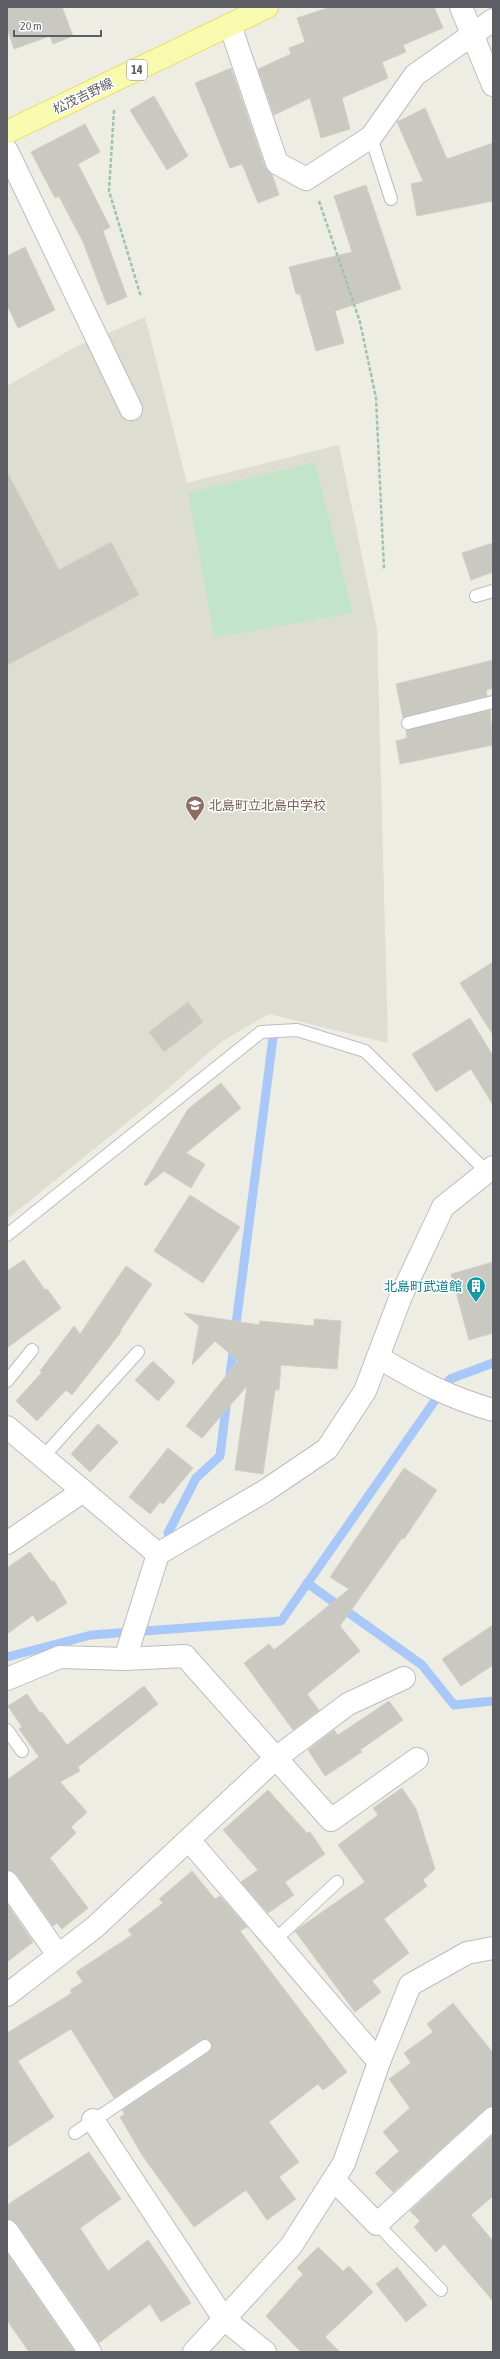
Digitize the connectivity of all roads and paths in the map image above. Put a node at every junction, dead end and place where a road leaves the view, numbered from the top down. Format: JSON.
{"nodes":[{"id":1,"x":267,"y":7,"type":"edge"},
{"id":2,"x":461,"y":7,"type":"edge"},
{"id":3,"x":493,"y":20,"type":"edge"},
{"id":4,"x":230,"y":25,"type":"junction"},
{"id":5,"x":473,"y":36,"type":"junction"},
{"id":6,"x":116,"y":80,"type":"junction"},
{"id":7,"x":493,"y":86,"type":"edge"},
{"id":8,"x":7,"y":132,"type":"edge"},
{"id":9,"x":371,"y":137,"type":"junction"},
{"id":10,"x":7,"y":151,"type":"edge"},
{"id":11,"x":306,"y":179,"type":"junction"},
{"id":12,"x":391,"y":199,"type":"dead end"},
{"id":13,"x":141,"y":297,"type":"dead end"},
{"id":14,"x":131,"y":409,"type":"dead end"},
{"id":15,"x":384,"y":570,"type":"dead end"},
{"id":16,"x":493,"y":590,"type":"edge"},
{"id":17,"x":476,"y":596,"type":"dead end"},
{"id":18,"x":493,"y":702,"type":"edge"},
{"id":19,"x":408,"y":723,"type":"dead end"},
{"id":20,"x":490,"y":1169,"type":"edge"},
{"id":21,"x":7,"y":1235,"type":"edge"},
{"id":22,"x":32,"y":1350,"type":"dead end"},
{"id":23,"x":138,"y":1352,"type":"dead end"},
{"id":24,"x":378,"y":1356,"type":"junction"},
{"id":25,"x":7,"y":1381,"type":"edge"},
{"id":26,"x":493,"y":1410,"type":"edge"},
{"id":27,"x":7,"y":1427,"type":"edge"},
{"id":28,"x":42,"y":1458,"type":"junction"},
{"id":29,"x":83,"y":1491,"type":"junction"},
{"id":30,"x":7,"y":1543,"type":"edge"},
{"id":31,"x":158,"y":1554,"type":"junction"},
{"id":32,"x":125,"y":1659,"type":"junction"},
{"id":33,"x":404,"y":1678,"type":"dead end"},
{"id":34,"x":7,"y":1679,"type":"edge"},
{"id":35,"x":7,"y":1730,"type":"edge"},
{"id":36,"x":22,"y":1751,"type":"dead end"},
{"id":37,"x":276,"y":1758,"type":"junction"},
{"id":38,"x":417,"y":1759,"type":"dead end"},
{"id":39,"x":189,"y":1840,"type":"junction"},
{"id":40,"x":7,"y":1882,"type":"edge"},
{"id":41,"x":337,"y":1882,"type":"dead end"},
{"id":42,"x":274,"y":1940,"type":"junction"},
{"id":43,"x":493,"y":1948,"type":"edge"},
{"id":44,"x":58,"y":1956,"type":"junction"},
{"id":45,"x":7,"y":1995,"type":"edge"},
{"id":46,"x":205,"y":2046,"type":"dead end"},
{"id":47,"x":379,"y":2062,"type":"junction"},
{"id":48,"x":493,"y":2118,"type":"edge"},
{"id":49,"x":93,"y":2120,"type":"junction"},
{"id":50,"x":75,"y":2133,"type":"dead end"},
{"id":51,"x":334,"y":2180,"type":"junction"},
{"id":52,"x":377,"y":2224,"type":"junction"},
{"id":53,"x":7,"y":2231,"type":"edge"},
{"id":54,"x":441,"y":2290,"type":"dead end"},
{"id":55,"x":224,"y":2318,"type":"junction"},
{"id":56,"x":90,"y":2352,"type":"edge"},
{"id":57,"x":194,"y":2352,"type":"edge"},
{"id":58,"x":265,"y":2352,"type":"edge"}],
"edges":[{"from":1,"to":4,"type":"main road","name":"松茂吉野線","number":"14"},
{"from":2,"to":5,"type":"street"},
{"from":3,"to":5,"type":"street"},
{"from":4,"to":6,"type":"main road","name":"松茂吉野線","number":"14"},
{"from":4,"to":11,"type":"street"},
{"from":5,"to":7,"type":"street"},
{"from":5,"to":9,"type":"street"},
{"from":6,"to":8,"type":"main road","name":"松茂吉野線","number":"14"},
{"from":6,"to":13,"type":"path"},
{"from":9,"to":11,"type":"street"},
{"from":9,"to":12,"type":"lane"},
{"from":10,"to":14,"type":"street"},
{"from":11,"to":15,"type":"path"},
{"from":16,"to":17,"type":"lane"},
{"from":18,"to":19,"type":"lane"},
{"from":20,"to":21,"type":"lane"},
{"from":20,"to":24,"type":"street"},
{"from":22,"to":25,"type":"lane"},
{"from":23,"to":28,"type":"lane"},
{"from":24,"to":26,"type":"street"},
{"from":24,"to":31,"type":"street"},
{"from":27,"to":28,"type":"street"},
{"from":28,"to":29,"type":"street"},
{"from":29,"to":30,"type":"street"},
{"from":29,"to":31,"type":"street"},
{"from":31,"to":32,"type":"street"},
{"from":32,"to":34,"type":"street"},
{"from":32,"to":37,"type":"street"},
{"from":33,"to":37,"type":"street"},
{"from":35,"to":36,"type":"lane"},
{"from":37,"to":38,"type":"street"},
{"from":37,"to":39,"type":"street"},
{"from":39,"to":42,"type":"street"},
{"from":39,"to":44,"type":"street"},
{"from":40,"to":44,"type":"street"},
{"from":41,"to":42,"type":"lane"},
{"from":42,"to":47,"type":"street"},
{"from":43,"to":47,"type":"street"},
{"from":44,"to":45,"type":"street"},
{"from":46,"to":49,"type":"lane"},
{"from":47,"to":51,"type":"street"},
{"from":48,"to":52,"type":"street"},
{"from":49,"to":50,"type":"lane"},
{"from":49,"to":55,"type":"street"},
{"from":51,"to":52,"type":"street"},
{"from":51,"to":55,"type":"street"},
{"from":52,"to":54,"type":"lane"},
{"from":53,"to":56,"type":"street"},
{"from":55,"to":57,"type":"street"},
{"from":55,"to":58,"type":"street"}]}
